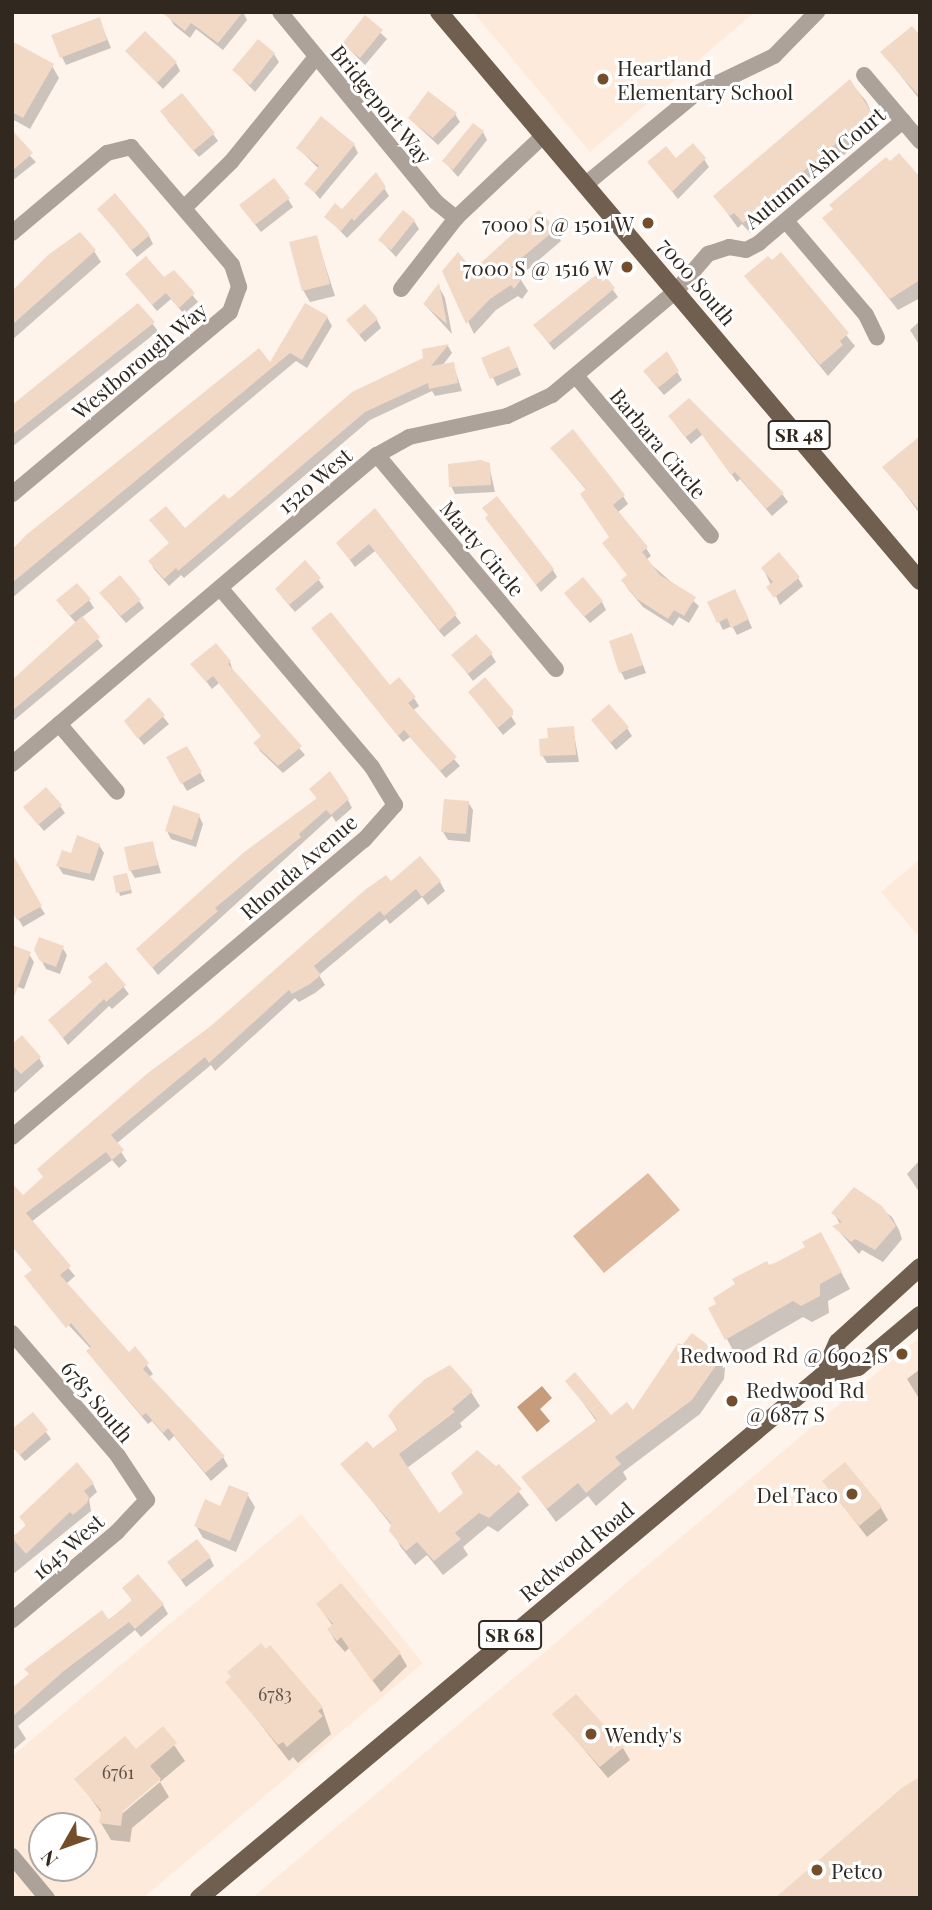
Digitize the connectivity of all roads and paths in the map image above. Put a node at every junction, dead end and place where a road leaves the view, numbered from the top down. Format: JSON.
{"nodes":[{"id":1,"x":279,"y":12,"type":"edge"},
{"id":2,"x":439,"y":12,"type":"edge"},
{"id":3,"x":817,"y":12,"type":"edge"},
{"id":4,"x":316,"y":57,"type":"junction"},
{"id":5,"x":864,"y":75,"type":"dead end"},
{"id":6,"x":903,"y":121,"type":"junction"},
{"id":7,"x":544,"y":135,"type":"junction"},
{"id":8,"x":920,"y":141,"type":"edge"},
{"id":9,"x":586,"y":184,"type":"junction"},
{"id":10,"x":184,"y":208,"type":"junction"},
{"id":11,"x":456,"y":218,"type":"junction"},
{"id":12,"x":786,"y":221,"type":"junction"},
{"id":13,"x":12,"y":233,"type":"edge"},
{"id":14,"x":401,"y":289,"type":"dead end"},
{"id":15,"x":677,"y":290,"type":"junction"},
{"id":16,"x":877,"y":338,"type":"dead end"},
{"id":17,"x":576,"y":376,"type":"junction"},
{"id":18,"x":377,"y":454,"type":"junction"},
{"id":19,"x":12,"y":494,"type":"edge"},
{"id":20,"x":711,"y":537,"type":"dead end"},
{"id":21,"x":920,"y":581,"type":"edge"},
{"id":22,"x":220,"y":587,"type":"junction"},
{"id":23,"x":556,"y":669,"type":"dead end"},
{"id":24,"x":60,"y":724,"type":"junction"},
{"id":25,"x":12,"y":764,"type":"edge"},
{"id":26,"x":117,"y":792,"type":"dead end"},
{"id":27,"x":12,"y":1137,"type":"edge"},
{"id":28,"x":920,"y":1267,"type":"edge"},
{"id":29,"x":920,"y":1315,"type":"edge"},
{"id":30,"x":12,"y":1333,"type":"edge"},
{"id":31,"x":823,"y":1375,"type":"junction"},
{"id":32,"x":147,"y":1500,"type":"joint"},
{"id":33,"x":12,"y":1620,"type":"edge"},
{"id":34,"x":12,"y":1856,"type":"edge"},
{"id":35,"x":47,"y":1898,"type":"edge"},
{"id":36,"x":199,"y":1898,"type":"edge"}],
"edges":[{"from":1,"to":4,"type":"street","name":"Bridgeport Way"},
{"from":2,"to":7,"type":"main road","name":"7000 South","number":"SR 48"},
{"from":3,"to":9,"type":"street"},
{"from":4,"to":10,"type":"street"},
{"from":4,"to":11,"type":"street","name":"Bridgeport Way"},
{"from":5,"to":6,"type":"street","name":"Autumn Ash Court"},
{"from":6,"to":8,"type":"street"},
{"from":6,"to":12,"type":"street","name":"Autumn Ash Court"},
{"from":7,"to":9,"type":"main road","name":"7000 South","number":"SR 48"},
{"from":7,"to":11,"type":"street"},
{"from":9,"to":15,"type":"main road","name":"7000 South","number":"SR 48"},
{"from":10,"to":13,"type":"street","name":"Westborough Way"},
{"from":10,"to":19,"type":"street","name":"Westborough Way"},
{"from":11,"to":14,"type":"street"},
{"from":12,"to":15,"type":"street","name":"Autumn Ash Court"},
{"from":12,"to":16,"type":"street"},
{"from":15,"to":17,"type":"street","name":"1520 West"},
{"from":15,"to":21,"type":"main road","name":"7000 South","number":"SR 48"},
{"from":17,"to":18,"type":"street","name":"1520 West"},
{"from":17,"to":20,"type":"street","name":"Barbara Circle"},
{"from":18,"to":22,"type":"street","name":"1520 West"},
{"from":18,"to":23,"type":"street","name":"Marty Circle"},
{"from":22,"to":24,"type":"street","name":"1520 West"},
{"from":22,"to":27,"type":"street","name":"Rhonda Avenue"},
{"from":24,"to":25,"type":"street","name":"1520 West"},
{"from":24,"to":26,"type":"street"},
{"from":28,"to":31,"type":"main road","name":"Redwood Road","number":"SR 68"},
{"from":29,"to":31,"type":"main road","name":"Redwood Road","number":"SR 68"},
{"from":30,"to":32,"type":"street","name":"6785 South"},
{"from":31,"to":36,"type":"main road","name":"Redwood Road","number":"SR 68"},
{"from":32,"to":33,"type":"street","name":"1645 West"},
{"from":34,"to":35,"type":"street"}]}
